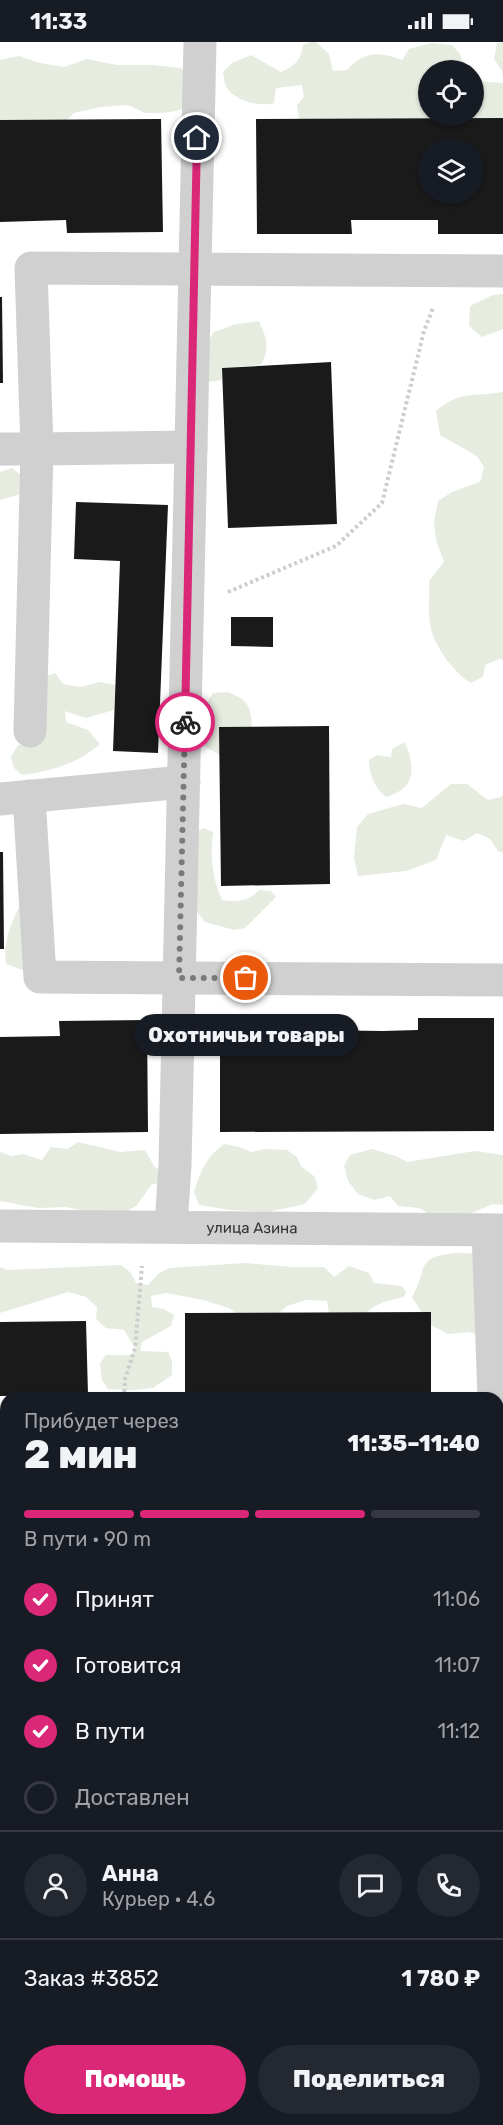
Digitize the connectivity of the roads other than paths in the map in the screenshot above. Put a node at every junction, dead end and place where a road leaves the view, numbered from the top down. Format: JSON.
{"nodes":[{"id":1,"x":200,"y":42,"type":"edge"},
{"id":2,"x":195,"y":269,"type":"junction"},
{"id":3,"x":503,"y":271,"type":"edge"},
{"id":4,"x":191,"y":447,"type":"junction"},
{"id":5,"x":0,"y":449,"type":"edge"},
{"id":6,"x":37,"y":449,"type":"junction"},
{"id":7,"x":30,"y":731,"type":"dead end"},
{"id":8,"x":183,"y":782,"type":"junction"},
{"id":9,"x":14,"y":797,"type":"edge"},
{"id":10,"x":179,"y":978,"type":"junction"},
{"id":11,"x":503,"y":980,"type":"edge"},
{"id":12,"x":0,"y":1226,"type":"edge"},
{"id":13,"x":158,"y":1226,"type":"junction"},
{"id":14,"x":496,"y":1230,"type":"edge"},
{"id":15,"x":494,"y":1392,"type":"edge"}],
"edges":[{"from":1,"to":2,"type":"street"},
{"from":2,"to":3,"type":"street"},
{"from":2,"to":4,"type":"street"},
{"from":2,"to":6,"type":"street"},
{"from":4,"to":6,"type":"street"},
{"from":4,"to":8,"type":"street"},
{"from":5,"to":6,"type":"street"},
{"from":6,"to":7,"type":"street"},
{"from":8,"to":9,"type":"street"},
{"from":8,"to":10,"type":"street"},
{"from":9,"to":10,"type":"street"},
{"from":10,"to":11,"type":"street"},
{"from":10,"to":13,"type":"street"},
{"from":12,"to":13,"type":"street","name":"улица Азина"},
{"from":13,"to":14,"type":"street","name":"улица Азина"},
{"from":14,"to":15,"type":"street"}]}
